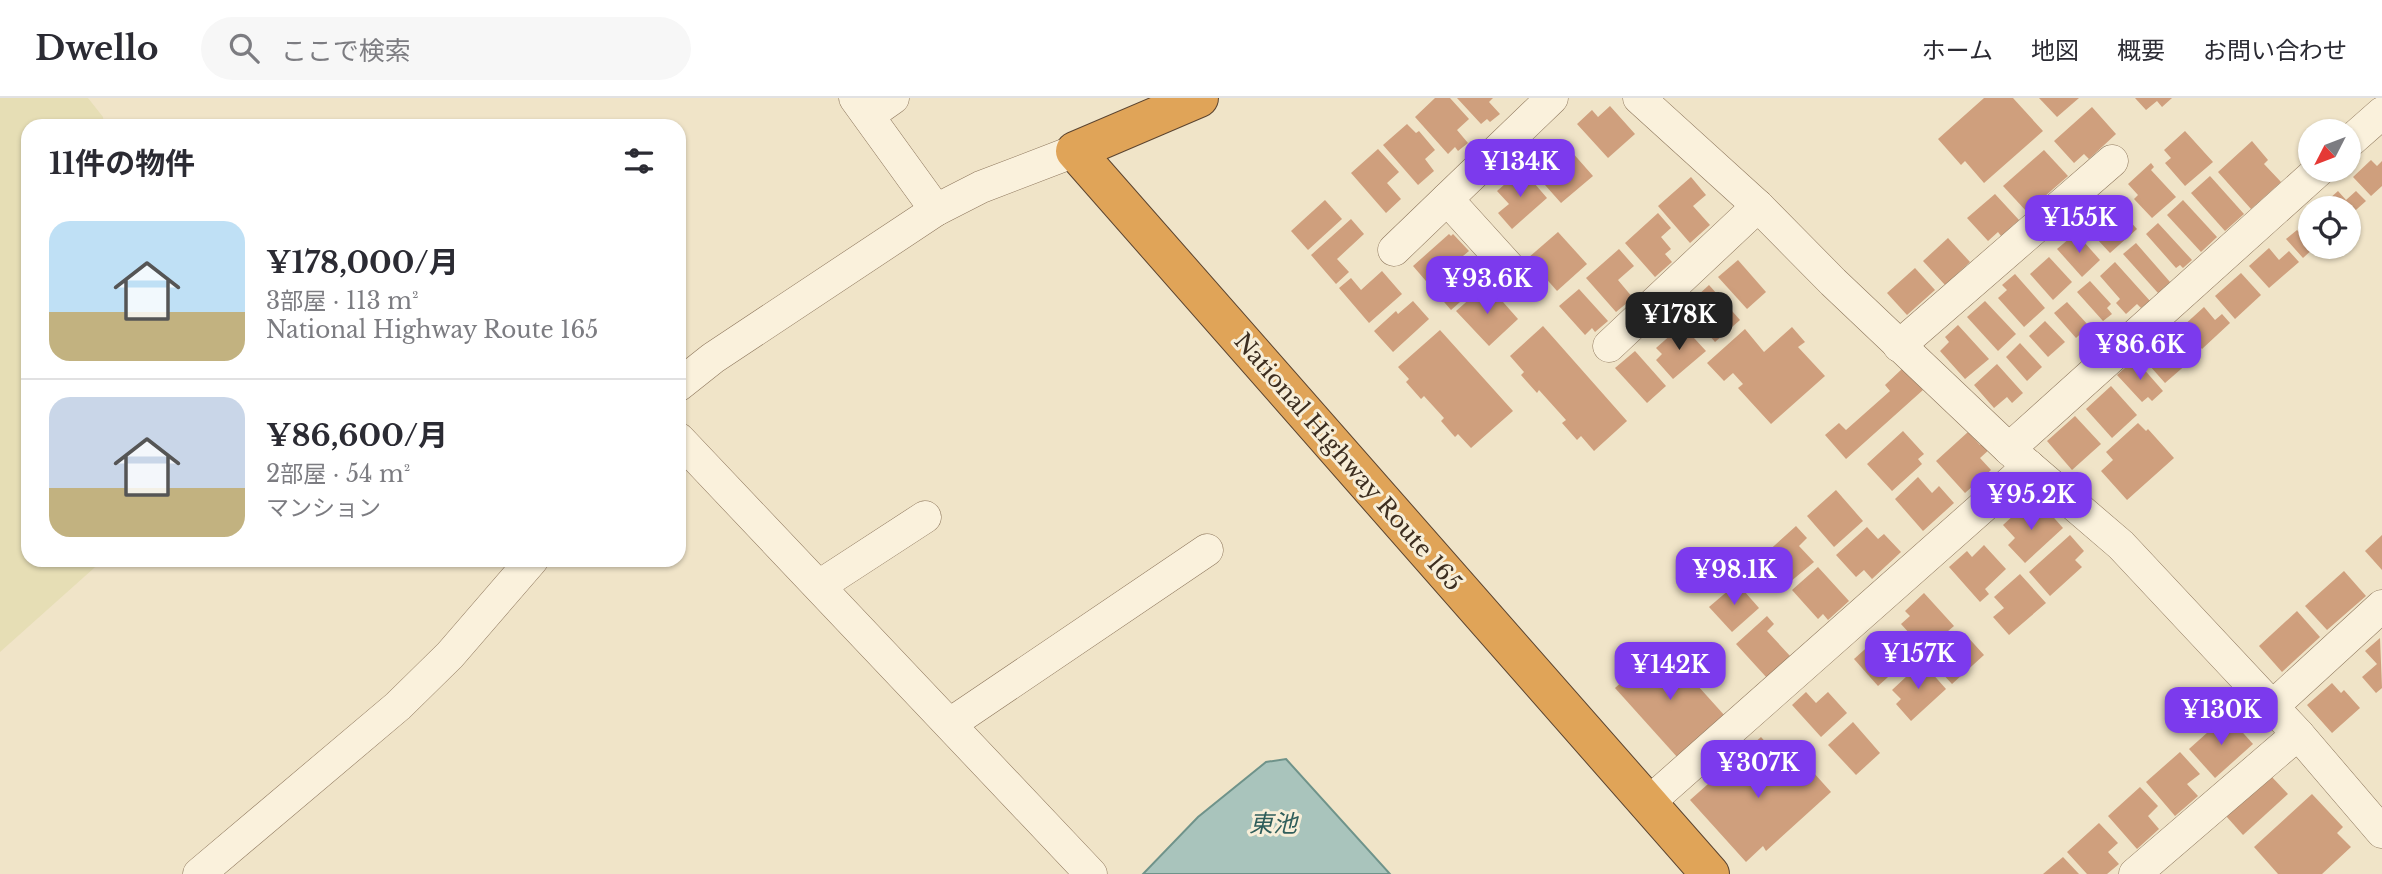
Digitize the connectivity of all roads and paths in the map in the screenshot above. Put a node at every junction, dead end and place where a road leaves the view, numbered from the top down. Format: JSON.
{"nodes":[{"id":1,"x":1199,"y":98,"type":"edge"},
{"id":2,"x":1552,"y":98,"type":"edge"},
{"id":3,"x":1639,"y":98,"type":"edge"},
{"id":4,"x":872,"y":104,"type":"edge"},
{"id":5,"x":2382,"y":113,"type":"edge"},
{"id":6,"x":2361,"y":132,"type":"edge"},
{"id":7,"x":1075,"y":151,"type":"junction"},
{"id":8,"x":2112,"y":161,"type":"dead end"},
{"id":9,"x":2306,"y":182,"type":"edge"},
{"id":10,"x":1447,"y":199,"type":"junction"},
{"id":11,"x":1758,"y":206,"type":"junction"},
{"id":12,"x":936,"y":210,"type":"junction"},
{"id":13,"x":1394,"y":250,"type":"dead end"},
{"id":14,"x":1514,"y":273,"type":"dead end"},
{"id":15,"x":1609,"y":346,"type":"dead end"},
{"id":16,"x":1899,"y":346,"type":"junction"},
{"id":17,"x":686,"y":379,"type":"edge"},
{"id":18,"x":686,"y":446,"type":"edge"},
{"id":19,"x":2019,"y":457,"type":"junction"},
{"id":20,"x":925,"y":517,"type":"dead end"},
{"id":21,"x":1207,"y":550,"type":"dead end"},
{"id":22,"x":526,"y":567,"type":"edge"},
{"id":23,"x":819,"y":586,"type":"junction"},
{"id":24,"x":2382,"y":606,"type":"edge"},
{"id":25,"x":2272,"y":707,"type":"junction"},
{"id":26,"x":950,"y":724,"type":"junction"},
{"id":27,"x":2298,"y":734,"type":"junction"},
{"id":28,"x":1647,"y":804,"type":"junction"},
{"id":29,"x":2382,"y":832,"type":"edge"},
{"id":30,"x":199,"y":874,"type":"edge"},
{"id":31,"x":1091,"y":874,"type":"edge"},
{"id":32,"x":1710,"y":874,"type":"edge"},
{"id":33,"x":2135,"y":874,"type":"edge"}],
"edges":[{"from":1,"to":7,"type":"highway"},
{"from":2,"to":10,"type":"street"},
{"from":3,"to":11,"type":"street"},
{"from":4,"to":12,"type":"street"},
{"from":5,"to":6,"type":"street"},
{"from":7,"to":12,"type":"street"},
{"from":7,"to":28,"type":"highway","name":"National Highway Route 165"},
{"from":8,"to":16,"type":"street"},
{"from":9,"to":19,"type":"street"},
{"from":10,"to":13,"type":"street"},
{"from":10,"to":14,"type":"street"},
{"from":11,"to":15,"type":"street"},
{"from":11,"to":16,"type":"street"},
{"from":12,"to":17,"type":"street"},
{"from":16,"to":19,"type":"street"},
{"from":18,"to":23,"type":"street"},
{"from":19,"to":25,"type":"street"},
{"from":19,"to":28,"type":"street"},
{"from":20,"to":23,"type":"street"},
{"from":21,"to":26,"type":"street"},
{"from":22,"to":30,"type":"street"},
{"from":23,"to":26,"type":"street"},
{"from":24,"to":25,"type":"street"},
{"from":25,"to":27,"type":"street"},
{"from":26,"to":31,"type":"street"},
{"from":27,"to":29,"type":"street"},
{"from":27,"to":33,"type":"street"},
{"from":28,"to":32,"type":"highway","name":"National Highway Route 165"}]}
